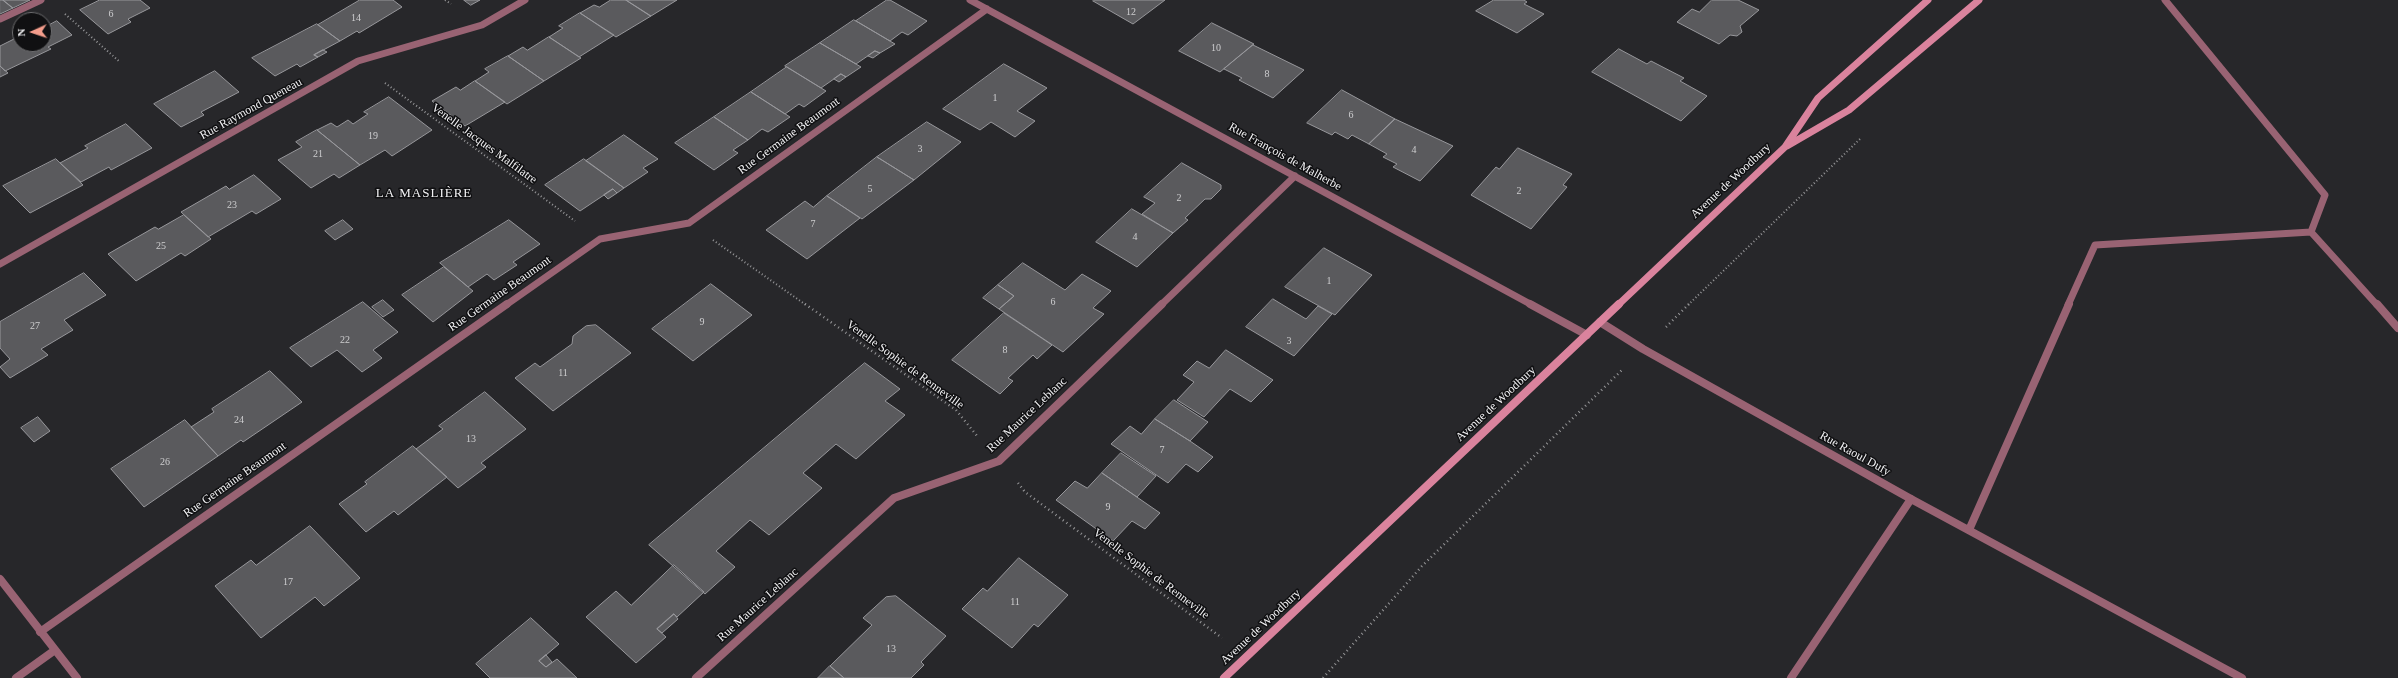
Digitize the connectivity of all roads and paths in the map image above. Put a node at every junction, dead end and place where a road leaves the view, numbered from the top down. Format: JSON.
{"nodes":[{"id":1,"x":41,"y":0,"type":"edge"},
{"id":2,"x":525,"y":0,"type":"edge"},
{"id":3,"x":970,"y":0,"type":"edge"},
{"id":4,"x":1928,"y":0,"type":"edge"},
{"id":5,"x":1979,"y":0,"type":"edge"},
{"id":6,"x":2165,"y":0,"type":"edge"},
{"id":7,"x":986,"y":9,"type":"junction"},
{"id":8,"x":61,"y":10,"type":"dead end"},
{"id":9,"x":0,"y":19,"type":"edge"},
{"id":10,"x":358,"y":61,"type":"junction"},
{"id":11,"x":120,"y":62,"type":"dead end"},
{"id":12,"x":1860,"y":138,"type":"dead end"},
{"id":13,"x":1785,"y":147,"type":"junction"},
{"id":14,"x":1295,"y":176,"type":"junction"},
{"id":15,"x":689,"y":223,"type":"junction"},
{"id":16,"x":2311,"y":232,"type":"junction"},
{"id":17,"x":600,"y":239,"type":"junction"},
{"id":18,"x":0,"y":264,"type":"edge"},
{"id":19,"x":1600,"y":322,"type":"junction"},
{"id":20,"x":1665,"y":328,"type":"dead end"},
{"id":21,"x":2398,"y":328,"type":"edge"},
{"id":22,"x":1587,"y":335,"type":"junction"},
{"id":23,"x":1626,"y":366,"type":"dead end"},
{"id":24,"x":999,"y":461,"type":"junction"},
{"id":25,"x":1911,"y":499,"type":"junction"},
{"id":26,"x":1969,"y":530,"type":"junction"},
{"id":27,"x":0,"y":579,"type":"edge"},
{"id":28,"x":40,"y":632,"type":"junction"},
{"id":29,"x":55,"y":650,"type":"junction"},
{"id":30,"x":1247,"y":657,"type":"junction"},
{"id":31,"x":16,"y":678,"type":"edge"},
{"id":32,"x":77,"y":678,"type":"edge"},
{"id":33,"x":696,"y":678,"type":"edge"},
{"id":34,"x":1224,"y":678,"type":"edge"},
{"id":35,"x":1323,"y":678,"type":"edge"},
{"id":36,"x":1790,"y":678,"type":"edge"},
{"id":37,"x":2242,"y":678,"type":"edge"}],
"edges":[{"from":1,"to":9,"type":"street"},
{"from":2,"to":10,"type":"street","name":"Rue Raymond Queneau"},
{"from":3,"to":7,"type":"street","name":"Rue François de Malherbe"},
{"from":4,"to":13,"type":"street","name":"Avenue de Woodbury"},
{"from":5,"to":13,"type":"street","name":"Avenue de Woodbury"},
{"from":6,"to":16,"type":"street"},
{"from":7,"to":14,"type":"street","name":"Rue François de Malherbe"},
{"from":7,"to":15,"type":"street","name":"Rue Germaine Beaumont"},
{"from":8,"to":11,"type":"path"},
{"from":10,"to":17,"type":"path","name":"Venelle Jacques Malfilatre"},
{"from":10,"to":18,"type":"street","name":"Rue Raymond Queneau"},
{"from":12,"to":20,"type":"path"},
{"from":13,"to":19,"type":"street","name":"Avenue de Woodbury"},
{"from":14,"to":22,"type":"street","name":"Rue François de Malherbe"},
{"from":14,"to":24,"type":"street","name":"Rue Maurice Leblanc"},
{"from":15,"to":17,"type":"street","name":"Rue Germaine Beaumont"},
{"from":15,"to":24,"type":"path","name":"Venelle Sophie de Renneville"},
{"from":16,"to":21,"type":"street"},
{"from":16,"to":26,"type":"street"},
{"from":17,"to":28,"type":"street","name":"Rue Germaine Beaumont"},
{"from":19,"to":22,"type":"street","name":"Avenue de Woodbury"},
{"from":19,"to":25,"type":"street","name":"Rue Raoul Dufy"},
{"from":22,"to":30,"type":"street","name":"Avenue de Woodbury"},
{"from":23,"to":35,"type":"path"},
{"from":24,"to":30,"type":"path","name":"Venelle Sophie de Renneville"},
{"from":24,"to":33,"type":"street","name":"Rue Maurice Leblanc"},
{"from":25,"to":26,"type":"street","name":"Rue Raoul Dufy"},
{"from":25,"to":36,"type":"street"},
{"from":26,"to":37,"type":"street","name":"Rue Raoul Dufy"},
{"from":27,"to":28,"type":"street"},
{"from":28,"to":29,"type":"street"},
{"from":29,"to":31,"type":"street"},
{"from":29,"to":32,"type":"street"},
{"from":30,"to":34,"type":"street","name":"Avenue de Woodbury"}]}
